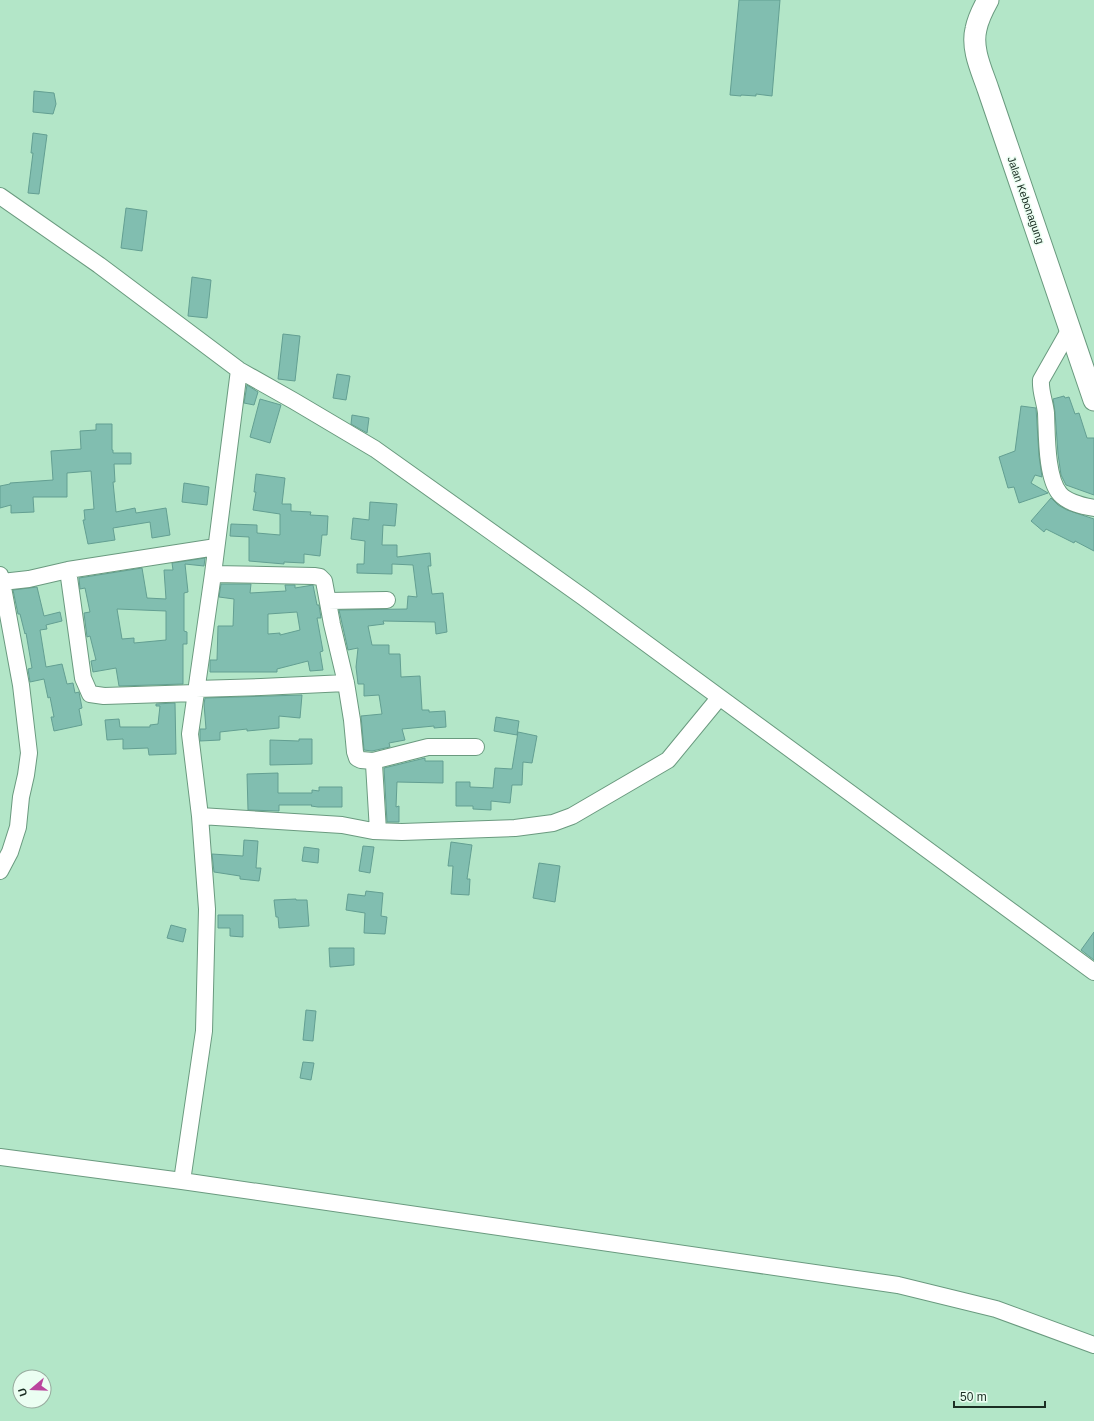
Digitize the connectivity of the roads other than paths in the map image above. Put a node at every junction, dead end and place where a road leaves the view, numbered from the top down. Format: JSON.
{"nodes":[{"id":1,"x":988,"y":0,"type":"edge"},
{"id":2,"x":0,"y":196,"type":"edge"},
{"id":3,"x":1070,"y":329,"type":"junction"},
{"id":4,"x":239,"y":370,"type":"junction"},
{"id":5,"x":1094,"y":400,"type":"edge"},
{"id":6,"x":1094,"y":508,"type":"edge"},
{"id":7,"x":216,"y":547,"type":"junction"},
{"id":8,"x":68,"y":570,"type":"junction"},
{"id":9,"x":213,"y":574,"type":"junction"},
{"id":10,"x":1,"y":579,"type":"edge"},
{"id":11,"x":387,"y":600,"type":"dead end"},
{"id":12,"x":328,"y":601,"type":"junction"},
{"id":13,"x":6,"y":640,"type":"edge"},
{"id":14,"x":346,"y":683,"type":"junction"},
{"id":15,"x":196,"y":691,"type":"junction"},
{"id":16,"x":720,"y":698,"type":"junction"},
{"id":17,"x":476,"y":747,"type":"dead end"},
{"id":18,"x":373,"y":762,"type":"junction"},
{"id":19,"x":200,"y":816,"type":"junction"},
{"id":20,"x":378,"y":831,"type":"junction"},
{"id":21,"x":0,"y":871,"type":"edge"},
{"id":22,"x":1092,"y":966,"type":"edge"},
{"id":23,"x":0,"y":1157,"type":"edge"},
{"id":24,"x":182,"y":1181,"type":"junction"},
{"id":25,"x":1094,"y":1345,"type":"edge"}],
"edges":[{"from":1,"to":3,"type":"main road","name":"Jalan Kebonagung"},
{"from":2,"to":4,"type":"street"},
{"from":3,"to":5,"type":"main road","name":"Jalan Kebonagung"},
{"from":3,"to":6,"type":"street"},
{"from":4,"to":7,"type":"street"},
{"from":4,"to":16,"type":"street"},
{"from":7,"to":8,"type":"street"},
{"from":7,"to":9,"type":"street"},
{"from":8,"to":10,"type":"street"},
{"from":8,"to":15,"type":"street"},
{"from":9,"to":12,"type":"street"},
{"from":9,"to":15,"type":"street"},
{"from":10,"to":13,"type":"street"},
{"from":11,"to":12,"type":"street"},
{"from":12,"to":14,"type":"street"},
{"from":13,"to":21,"type":"street"},
{"from":14,"to":15,"type":"street"},
{"from":14,"to":18,"type":"street"},
{"from":15,"to":19,"type":"street"},
{"from":16,"to":20,"type":"street"},
{"from":16,"to":22,"type":"street"},
{"from":17,"to":18,"type":"street"},
{"from":18,"to":20,"type":"street"},
{"from":19,"to":20,"type":"street"},
{"from":19,"to":24,"type":"street"},
{"from":23,"to":24,"type":"street"},
{"from":24,"to":25,"type":"street"}]}
